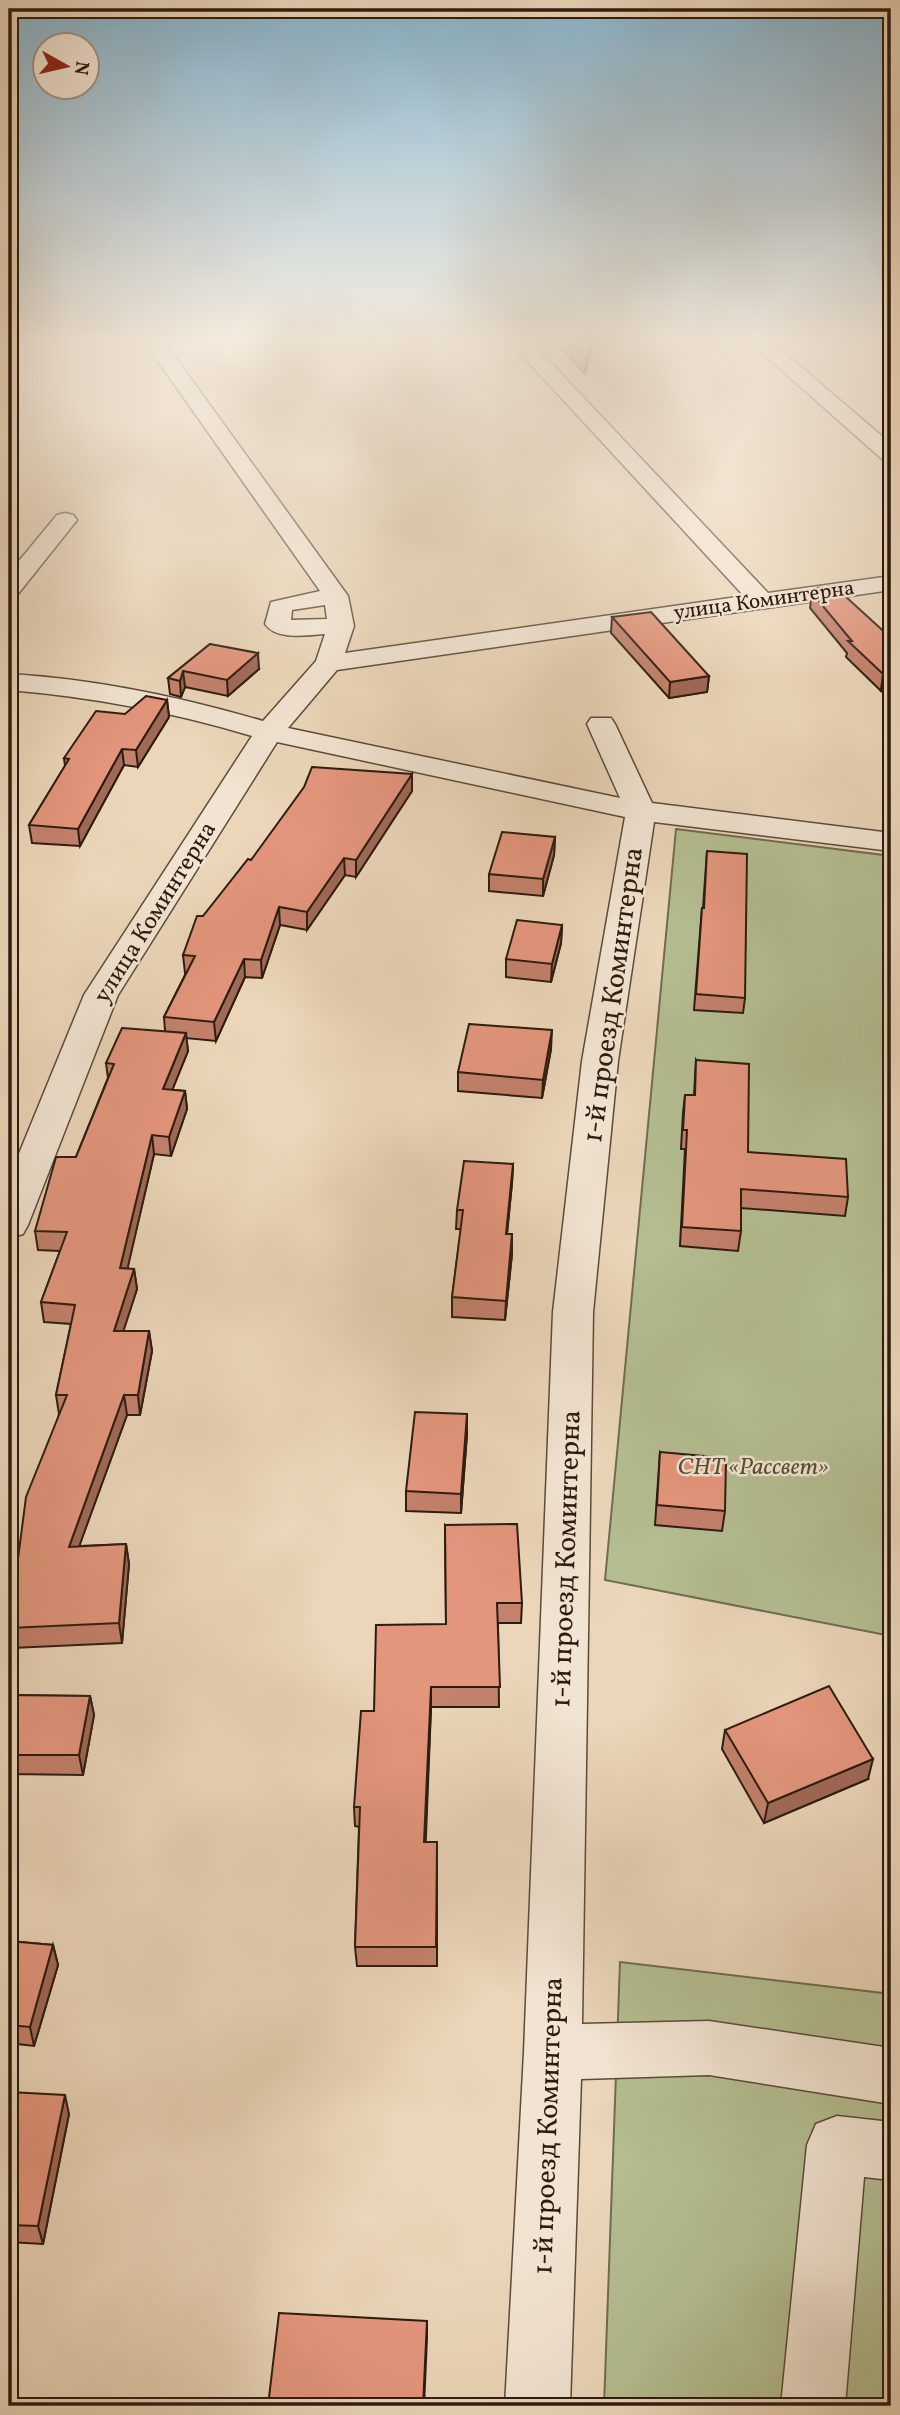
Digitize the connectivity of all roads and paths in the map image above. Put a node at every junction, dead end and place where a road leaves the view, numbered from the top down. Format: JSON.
{"nodes":[{"id":1,"x":236,"y":456,"type":"edge"},
{"id":2,"x":626,"y":456,"type":"edge"},
{"id":3,"x":65,"y":520,"type":"dead end"},
{"id":4,"x":9,"y":589,"type":"edge"},
{"id":5,"x":880,"y":591,"type":"edge"},
{"id":6,"x":336,"y":596,"type":"junction"},
{"id":7,"x":762,"y":601,"type":"junction"},
{"id":8,"x":341,"y":626,"type":"junction"},
{"id":9,"x":329,"y":663,"type":"junction"},
{"id":10,"x":9,"y":682,"type":"edge"},
{"id":11,"x":601,"y":724,"type":"dead end"},
{"id":12,"x":269,"y":732,"type":"junction"},
{"id":13,"x":640,"y":811,"type":"junction"},
{"id":14,"x":891,"y":842,"type":"edge"},
{"id":15,"x":9,"y":1225,"type":"edge"},
{"id":16,"x":553,"y":2052,"type":"junction"},
{"id":17,"x":891,"y":2076,"type":"edge"},
{"id":18,"x":891,"y":2151,"type":"edge"},
{"id":19,"x":538,"y":2406,"type":"edge"},
{"id":20,"x":813,"y":2406,"type":"edge"}],
"edges":[{"from":1,"to":6,"type":"street"},
{"from":2,"to":7,"type":"street"},
{"from":3,"to":4,"type":"street"},
{"from":5,"to":7,"type":"street","name":"улица Коминтерна"},
{"from":6,"to":8,"type":"street","name":"улица Коминтерна"},
{"from":6,"to":8,"type":"street"},
{"from":7,"to":9,"type":"street","name":"улица Коминтерна"},
{"from":8,"to":9,"type":"street","name":"улица Коминтерна"},
{"from":9,"to":12,"type":"street","name":"улица Коминтерна"},
{"from":10,"to":12,"type":"street"},
{"from":11,"to":13,"type":"street"},
{"from":12,"to":13,"type":"street"},
{"from":12,"to":15,"type":"street","name":"улица Коминтерна"},
{"from":13,"to":14,"type":"street"},
{"from":13,"to":16,"type":"street","name":"1-й проезд Коминтерна"},
{"from":16,"to":17,"type":"street"},
{"from":16,"to":19,"type":"street","name":"1-й проезд Коминтерна"},
{"from":18,"to":20,"type":"street"}]}
